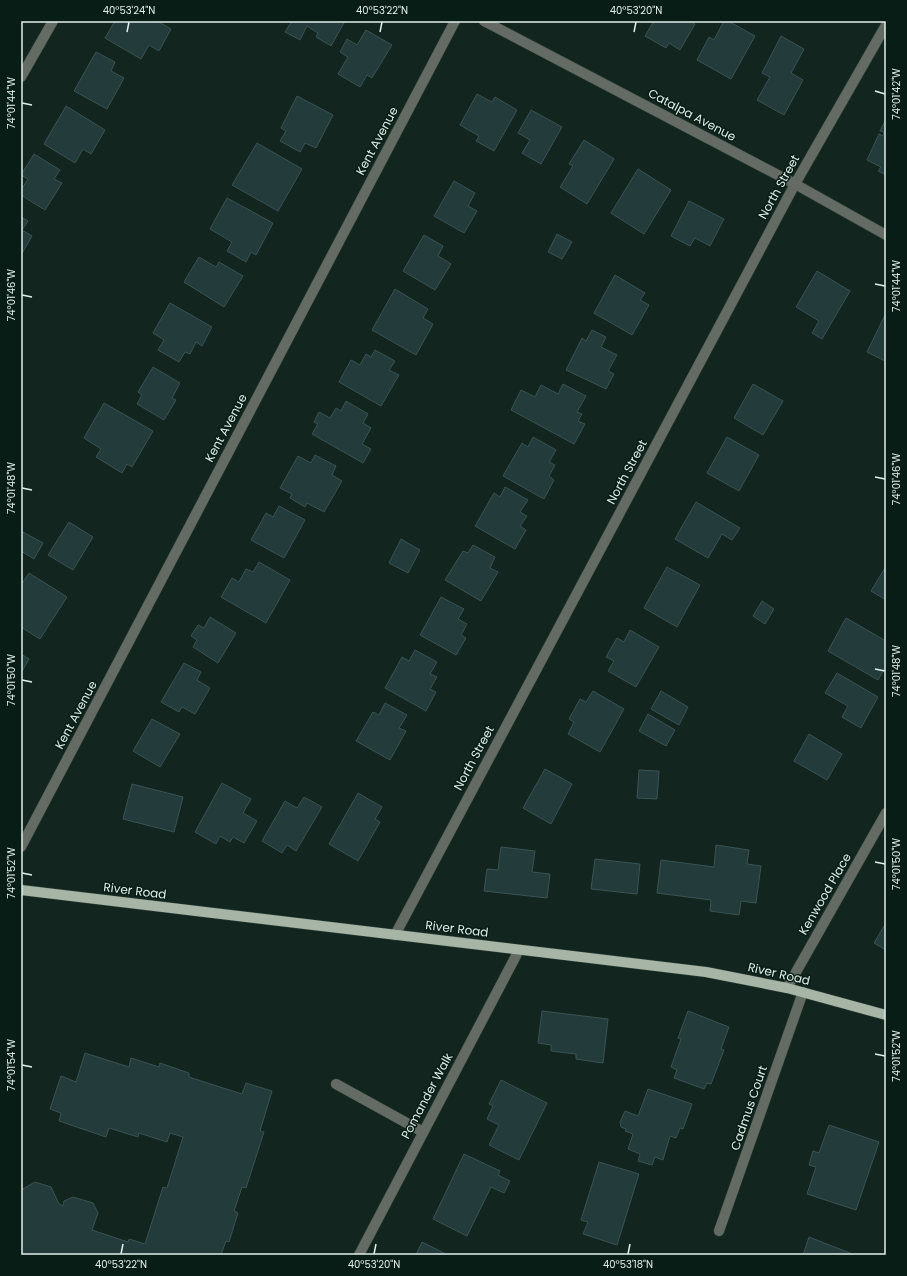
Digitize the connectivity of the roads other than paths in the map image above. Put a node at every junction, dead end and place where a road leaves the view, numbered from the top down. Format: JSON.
{"nodes":[{"id":1,"x":53,"y":21,"type":"edge"},
{"id":2,"x":455,"y":21,"type":"edge"},
{"id":3,"x":484,"y":21,"type":"edge"},
{"id":4,"x":886,"y":25,"type":"edge"},
{"id":5,"x":21,"y":78,"type":"edge"},
{"id":6,"x":795,"y":184,"type":"junction"},
{"id":7,"x":886,"y":235,"type":"edge"},
{"id":8,"x":886,"y":813,"type":"edge"},
{"id":9,"x":21,"y":847,"type":"edge"},
{"id":10,"x":21,"y":890,"type":"edge"},
{"id":11,"x":394,"y":935,"type":"junction"},
{"id":12,"x":519,"y":950,"type":"junction"},
{"id":13,"x":787,"y":988,"type":"junction"},
{"id":14,"x":803,"y":992,"type":"junction"},
{"id":15,"x":886,"y":1015,"type":"edge"},
{"id":16,"x":336,"y":1084,"type":"dead end"},
{"id":17,"x":424,"y":1132,"type":"junction"},
{"id":18,"x":719,"y":1231,"type":"dead end"},
{"id":19,"x":359,"y":1255,"type":"edge"}],
"edges":[{"from":1,"to":5,"type":"street"},
{"from":2,"to":9,"type":"street","name":"Kent Avenue"},
{"from":3,"to":6,"type":"street","name":"Catalpa Avenue"},
{"from":4,"to":6,"type":"street","name":"North Street"},
{"from":6,"to":7,"type":"street","name":"Catalpa Avenue"},
{"from":6,"to":11,"type":"street","name":"North Street"},
{"from":8,"to":13,"type":"street","name":"Kenwood Place"},
{"from":10,"to":11,"type":"main road","name":"River Road"},
{"from":11,"to":12,"type":"main road","name":"River Road"},
{"from":12,"to":13,"type":"main road","name":"River Road"},
{"from":12,"to":17,"type":"street","name":"Pomander Walk"},
{"from":13,"to":14,"type":"main road","name":"River Road"},
{"from":14,"to":15,"type":"main road","name":"River Road"},
{"from":14,"to":18,"type":"street","name":"Cadmus Court"},
{"from":16,"to":17,"type":"street"},
{"from":17,"to":19,"type":"street","name":"Pomander Walk"}]}
